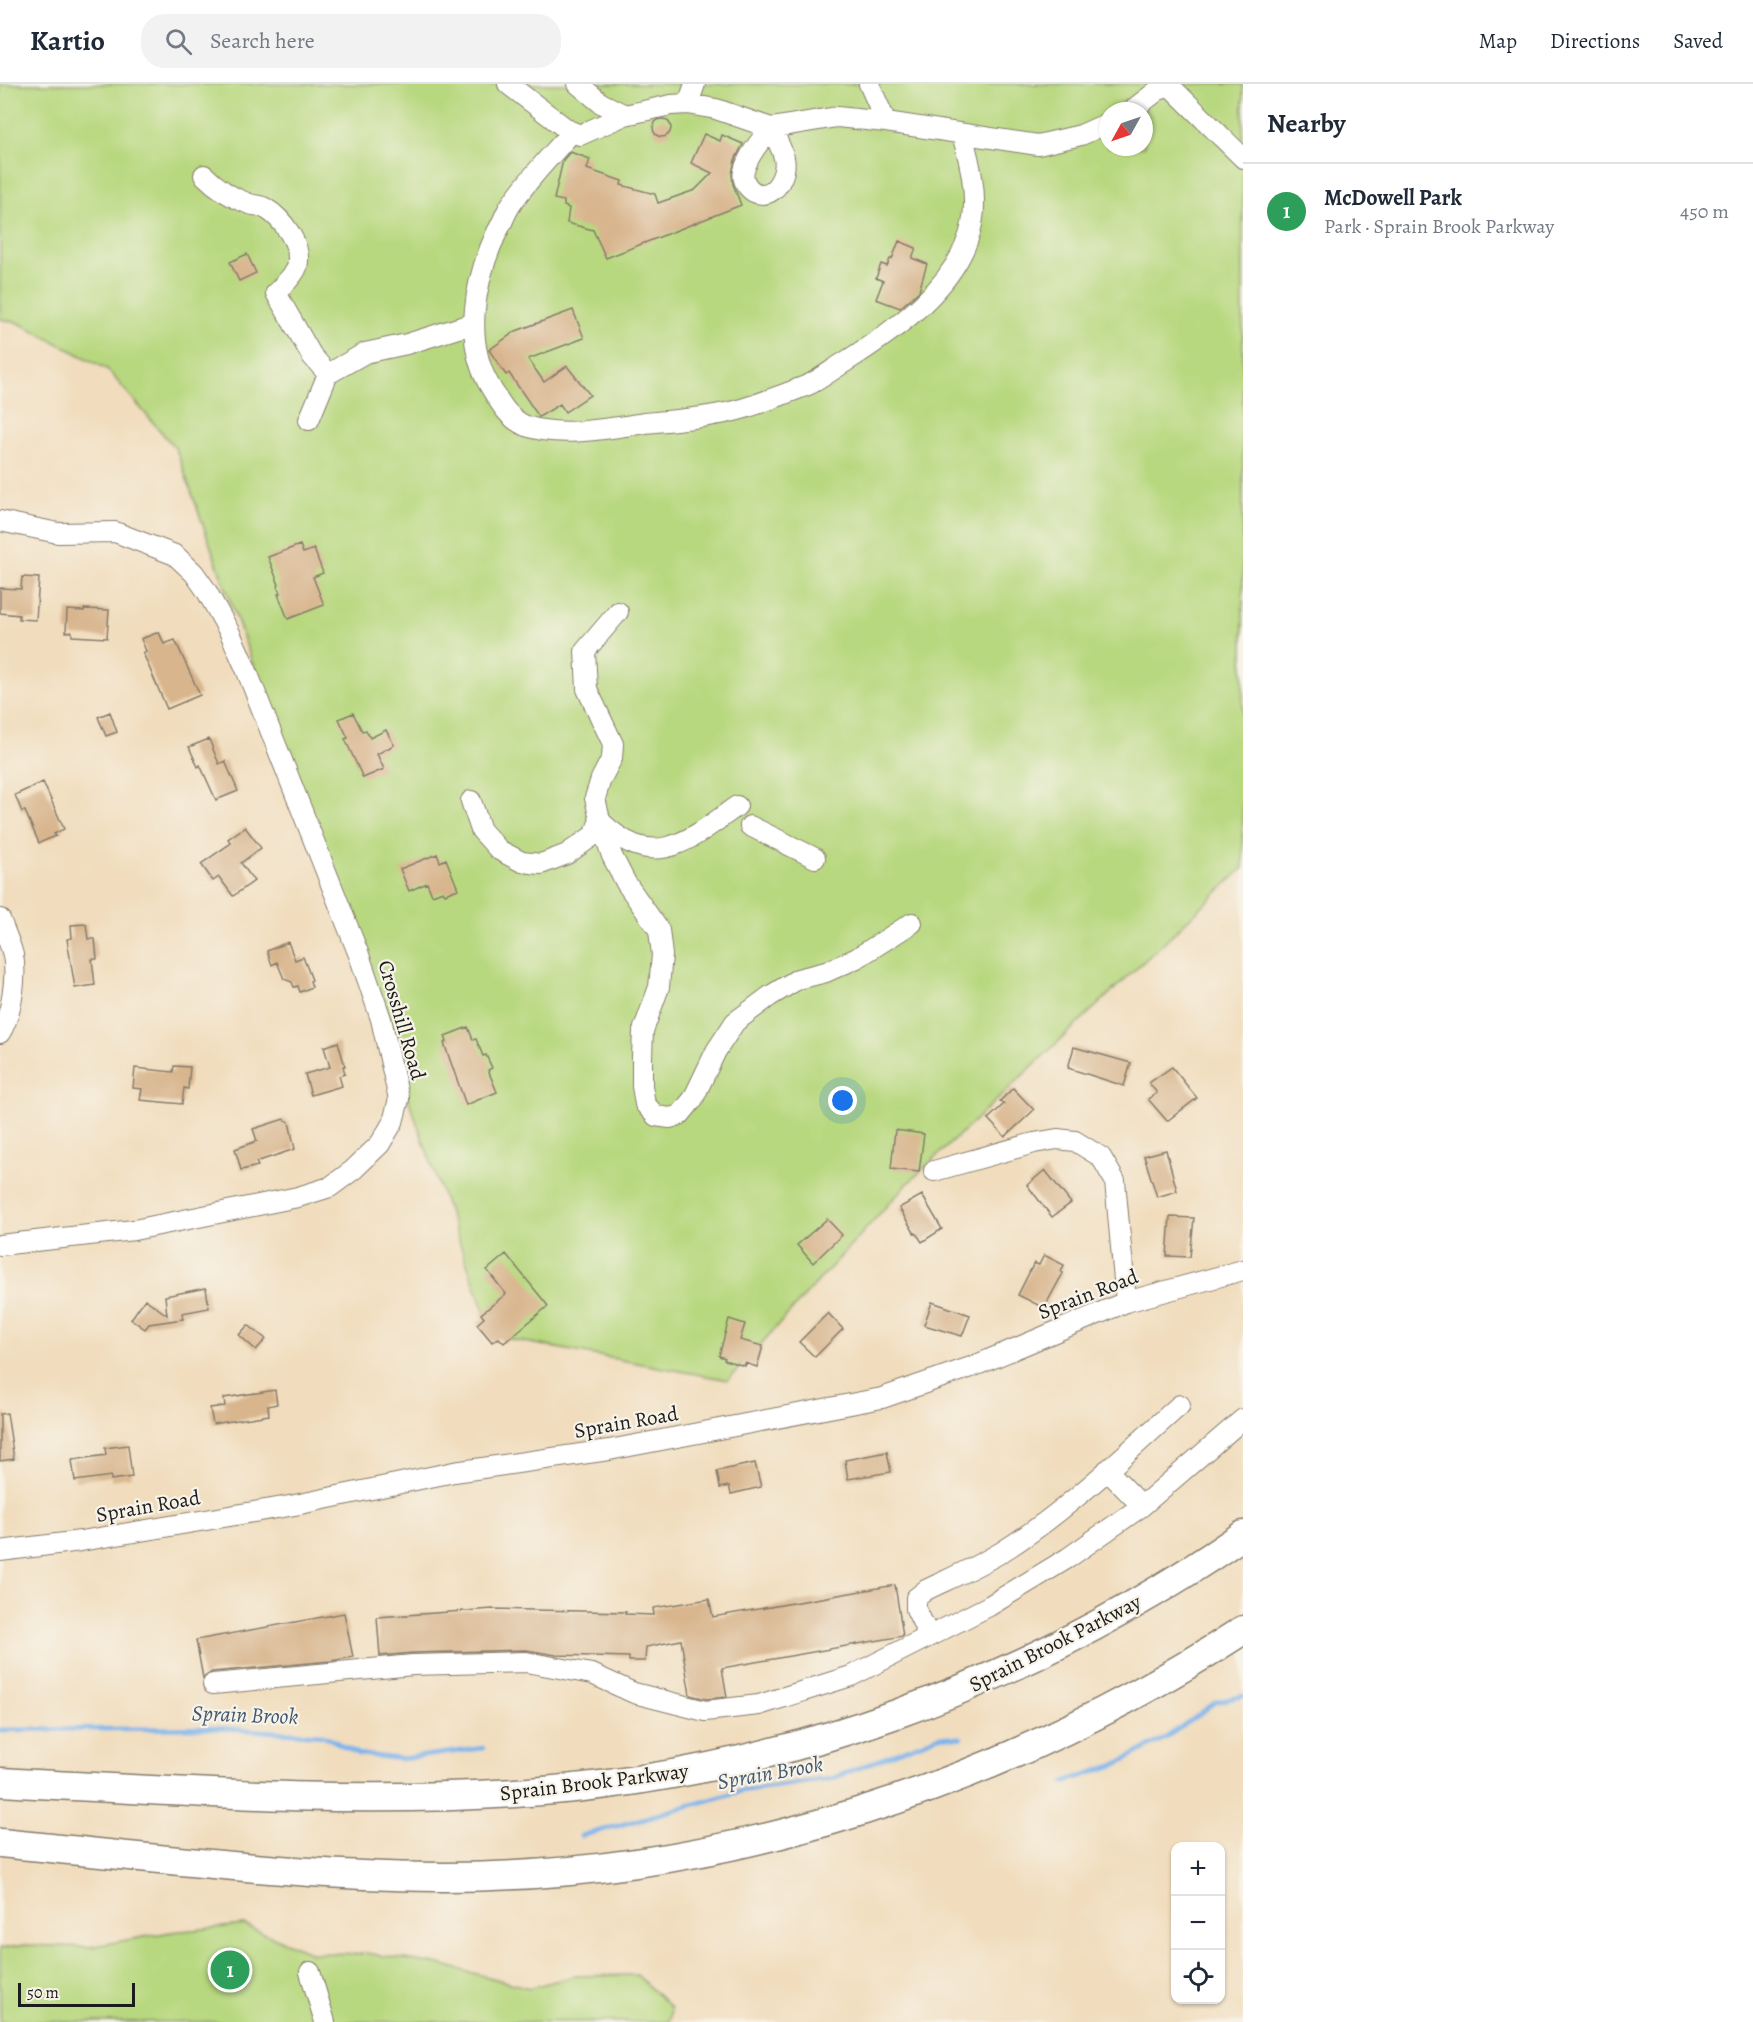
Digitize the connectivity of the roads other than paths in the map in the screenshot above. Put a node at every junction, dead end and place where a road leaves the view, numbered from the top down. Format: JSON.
{"nodes":[{"id":1,"x":508,"y":84,"type":"edge"},
{"id":2,"x":578,"y":84,"type":"edge"},
{"id":3,"x":695,"y":84,"type":"edge"},
{"id":4,"x":869,"y":84,"type":"edge"},
{"id":5,"x":1167,"y":84,"type":"edge"},
{"id":6,"x":1143,"y":102,"type":"edge"},
{"id":7,"x":688,"y":104,"type":"junction"},
{"id":8,"x":625,"y":115,"type":"junction"},
{"id":9,"x":886,"y":122,"type":"junction"},
{"id":10,"x":1099,"y":127,"type":"edge"},
{"id":11,"x":572,"y":132,"type":"junction"},
{"id":12,"x":962,"y":134,"type":"junction"},
{"id":13,"x":1243,"y":158,"type":"edge"},
{"id":14,"x":204,"y":175,"type":"dead end"},
{"id":15,"x":474,"y":323,"type":"junction"},
{"id":16,"x":328,"y":374,"type":"junction"},
{"id":17,"x":309,"y":420,"type":"dead end"},
{"id":18,"x":0,"y":520,"type":"edge"},
{"id":19,"x":618,"y":612,"type":"dead end"},
{"id":20,"x":471,"y":801,"type":"dead end"},
{"id":21,"x":737,"y":806,"type":"dead end"},
{"id":22,"x":600,"y":820,"type":"junction"},
{"id":23,"x":750,"y":826,"type":"dead end"},
{"id":24,"x":815,"y":858,"type":"dead end"},
{"id":25,"x":0,"y":919,"type":"edge"},
{"id":26,"x":912,"y":923,"type":"dead end"},
{"id":27,"x":0,"y":1033,"type":"edge"},
{"id":28,"x":934,"y":1172,"type":"dead end"},
{"id":29,"x":0,"y":1245,"type":"edge"},
{"id":30,"x":1243,"y":1270,"type":"edge"},
{"id":31,"x":1126,"y":1302,"type":"junction"},
{"id":32,"x":1180,"y":1405,"type":"dead end"},
{"id":33,"x":1243,"y":1419,"type":"edge"},
{"id":34,"x":1107,"y":1470,"type":"junction"},
{"id":35,"x":1142,"y":1506,"type":"junction"},
{"id":36,"x":1243,"y":1534,"type":"edge"},
{"id":37,"x":0,"y":1551,"type":"edge"},
{"id":38,"x":1243,"y":1630,"type":"edge"},
{"id":39,"x":929,"y":1636,"type":"junction"},
{"id":40,"x":213,"y":1684,"type":"dead end"},
{"id":41,"x":0,"y":1782,"type":"edge"},
{"id":42,"x":0,"y":1843,"type":"edge"},
{"id":43,"x":310,"y":1972,"type":"dead end"},
{"id":44,"x":325,"y":2022,"type":"edge"}],
"edges":[{"from":1,"to":11,"type":"street"},
{"from":2,"to":8,"type":"street"},
{"from":3,"to":7,"type":"street"},
{"from":4,"to":9,"type":"street"},
{"from":5,"to":6,"type":"street"},
{"from":5,"to":13,"type":"street"},
{"from":7,"to":8,"type":"street"},
{"from":7,"to":9,"type":"street"},
{"from":8,"to":11,"type":"street"},
{"from":9,"to":12,"type":"street"},
{"from":10,"to":12,"type":"street"},
{"from":11,"to":15,"type":"street"},
{"from":12,"to":15,"type":"street"},
{"from":14,"to":16,"type":"street"},
{"from":15,"to":16,"type":"street"},
{"from":16,"to":17,"type":"street"},
{"from":18,"to":29,"type":"street","name":"Crosshill Road"},
{"from":19,"to":22,"type":"street"},
{"from":20,"to":22,"type":"street"},
{"from":21,"to":22,"type":"street"},
{"from":22,"to":26,"type":"street"},
{"from":23,"to":24,"type":"street"},
{"from":25,"to":27,"type":"street"},
{"from":28,"to":31,"type":"street"},
{"from":30,"to":31,"type":"street","name":"Sprain Road"},
{"from":31,"to":37,"type":"street","name":"Sprain Road"},
{"from":32,"to":34,"type":"street"},
{"from":33,"to":35,"type":"street"},
{"from":34,"to":35,"type":"street"},
{"from":34,"to":39,"type":"street"},
{"from":35,"to":39,"type":"street"},
{"from":36,"to":41,"type":"highway","name":"Sprain Brook Parkway"},
{"from":38,"to":42,"type":"highway"},
{"from":39,"to":40,"type":"street"},
{"from":43,"to":44,"type":"street"}]}
